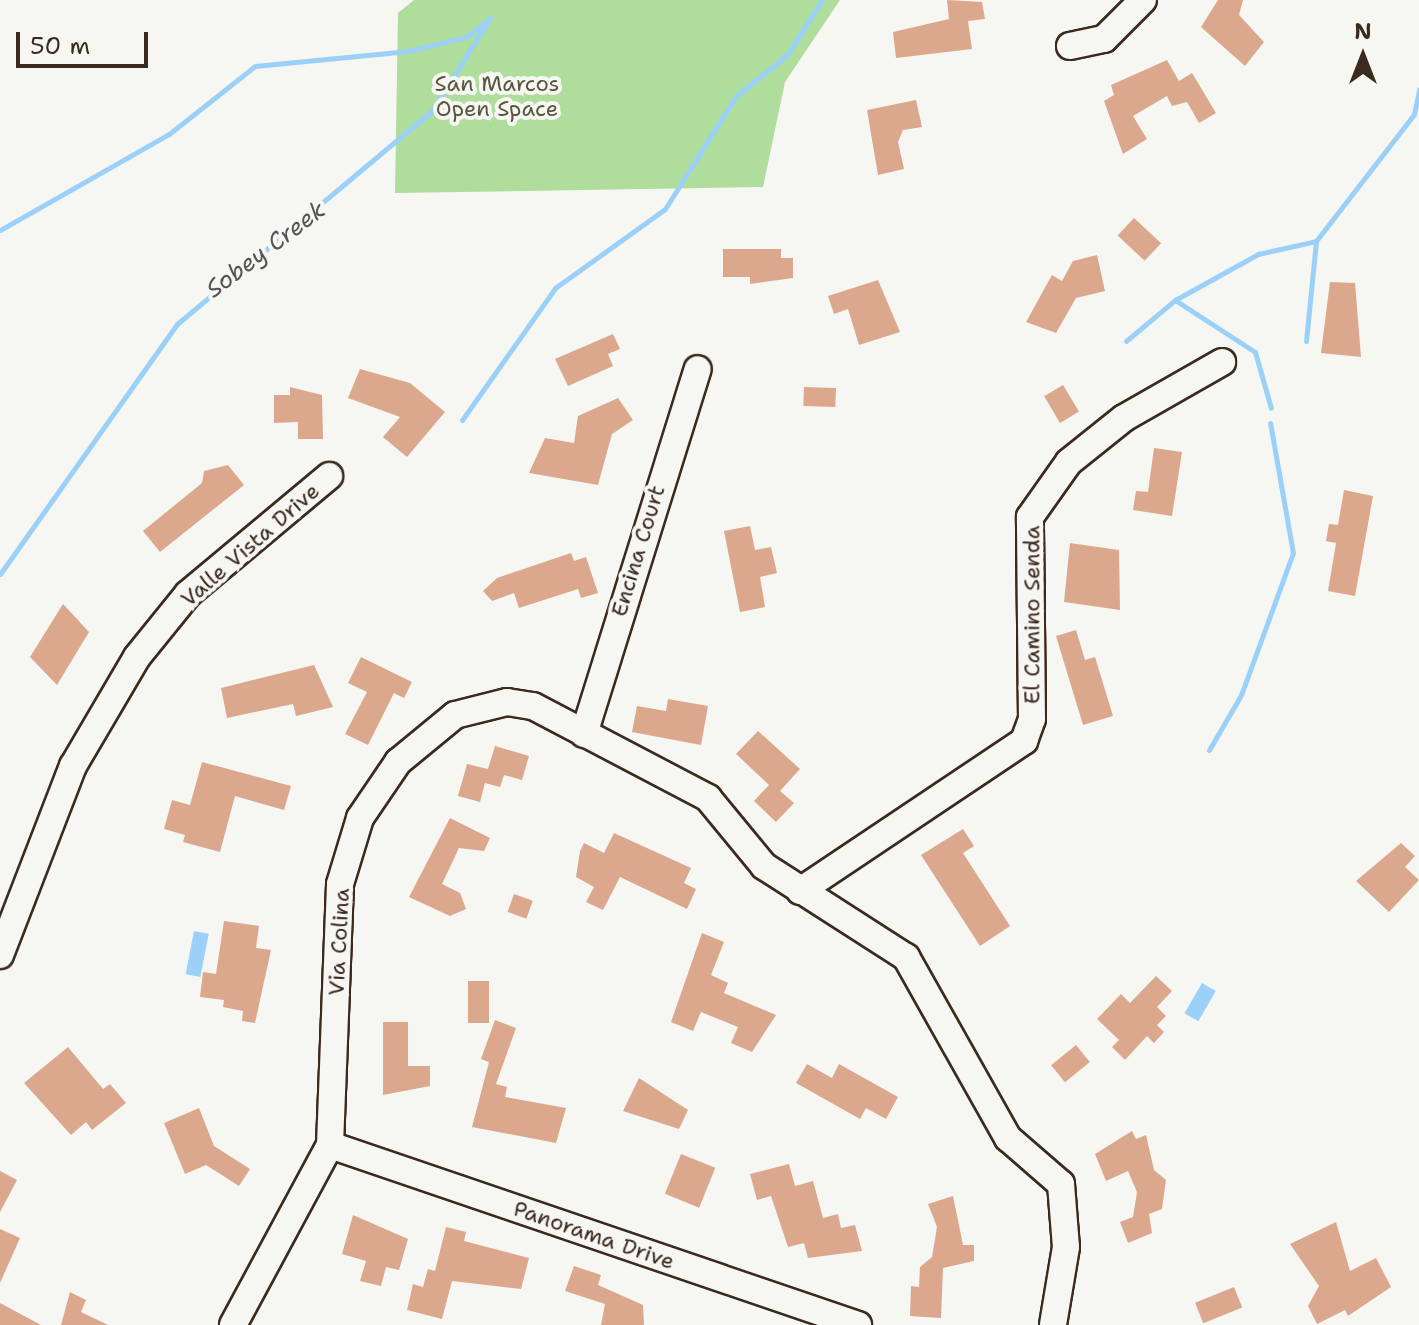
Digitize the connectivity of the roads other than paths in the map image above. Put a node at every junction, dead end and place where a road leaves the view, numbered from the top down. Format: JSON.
{"nodes":[{"id":1,"x":1143,"y":0,"type":"edge"},
{"id":2,"x":1070,"y":46,"type":"dead end"},
{"id":3,"x":1222,"y":362,"type":"dead end"},
{"id":4,"x":698,"y":369,"type":"dead end"},
{"id":5,"x":329,"y":476,"type":"dead end"},
{"id":6,"x":584,"y":734,"type":"junction"},
{"id":7,"x":800,"y":891,"type":"junction"},
{"id":8,"x":0,"y":955,"type":"edge"},
{"id":9,"x":330,"y":1145,"type":"junction"},
{"id":10,"x":233,"y":1325,"type":"edge"},
{"id":11,"x":858,"y":1325,"type":"edge"},
{"id":12,"x":1053,"y":1325,"type":"edge"}],
"edges":[{"from":1,"to":2,"type":"street"},
{"from":3,"to":7,"type":"street","name":"El Camino Senda"},
{"from":4,"to":6,"type":"street","name":"Encina Court"},
{"from":5,"to":8,"type":"street","name":"Valle Vista Drive"},
{"from":6,"to":7,"type":"street","name":"Via Colina"},
{"from":6,"to":9,"type":"street","name":"Via Colina"},
{"from":7,"to":12,"type":"street","name":"Via Colina"},
{"from":9,"to":10,"type":"street","name":"Via Colina"},
{"from":9,"to":11,"type":"street","name":"Panorama Drive"}]}
